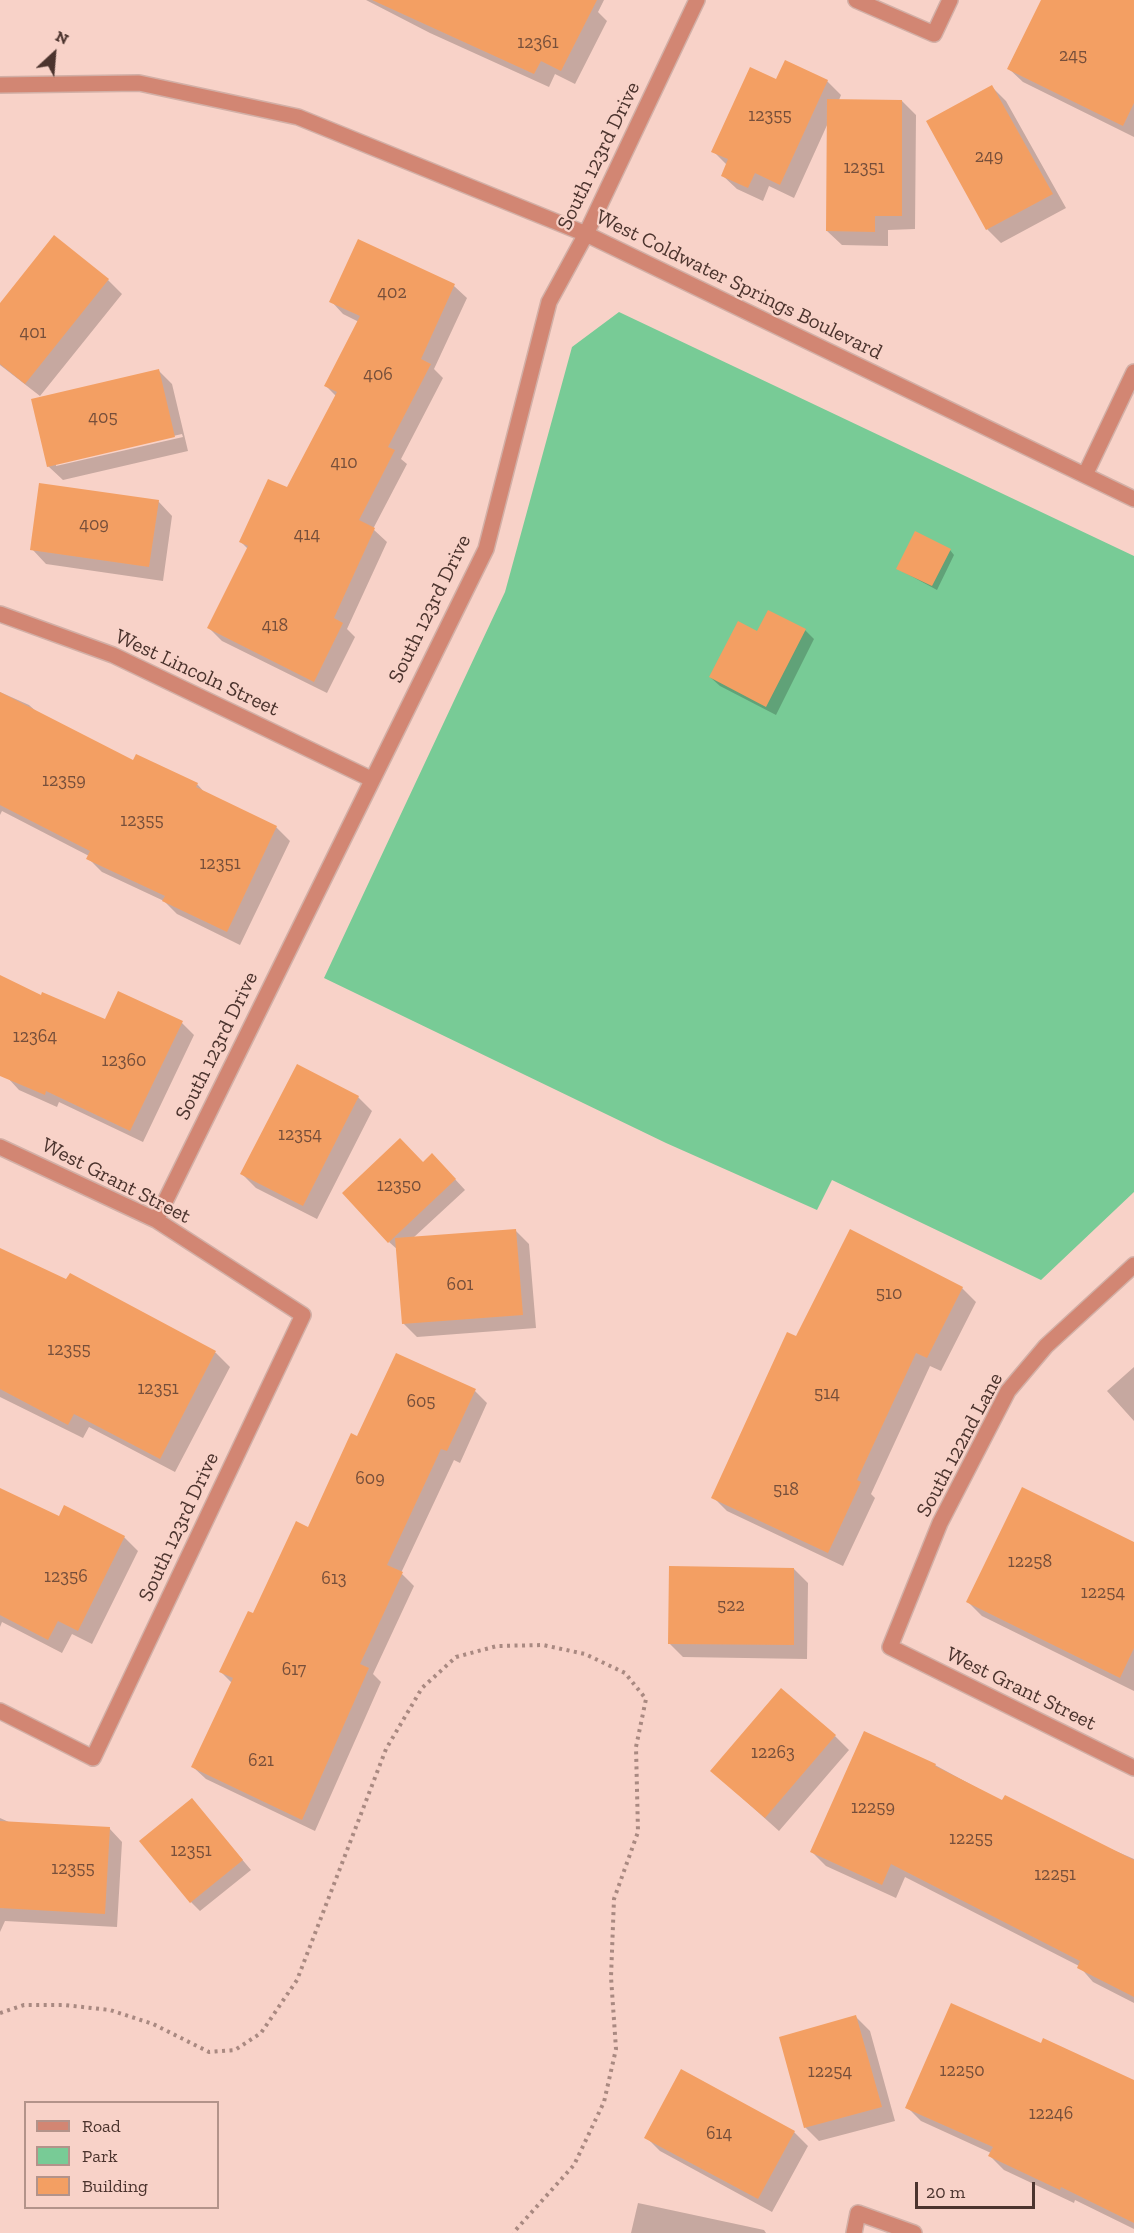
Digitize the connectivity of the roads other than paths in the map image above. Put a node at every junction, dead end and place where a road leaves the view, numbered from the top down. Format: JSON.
{"nodes":[{"id":1,"x":697,"y":0,"type":"edge"},
{"id":2,"x":856,"y":0,"type":"edge"},
{"id":3,"x":950,"y":0,"type":"edge"},
{"id":4,"x":0,"y":85,"type":"edge"},
{"id":5,"x":586,"y":234,"type":"junction"},
{"id":6,"x":1134,"y":372,"type":"edge"},
{"id":7,"x":1085,"y":475,"type":"junction"},
{"id":8,"x":1134,"y":500,"type":"edge"},
{"id":9,"x":0,"y":614,"type":"edge"},
{"id":10,"x":371,"y":779,"type":"junction"},
{"id":11,"x":0,"y":1147,"type":"edge"},
{"id":12,"x":156,"y":1220,"type":"junction"},
{"id":13,"x":1134,"y":1264,"type":"edge"},
{"id":14,"x":303,"y":1315,"type":"joint"},
{"id":15,"x":890,"y":1647,"type":"joint"},
{"id":16,"x":0,"y":1711,"type":"edge"},
{"id":17,"x":1134,"y":1768,"type":"edge"},
{"id":18,"x":854,"y":2233,"type":"edge"},
{"id":19,"x":914,"y":2233,"type":"edge"}],
"edges":[{"from":1,"to":5,"type":"street","name":"South 123rd Drive"},
{"from":2,"to":3,"type":"street"},
{"from":4,"to":5,"type":"street","name":"West Coldwater Springs Boulevard"},
{"from":5,"to":7,"type":"street","name":"West Coldwater Springs Boulevard"},
{"from":5,"to":10,"type":"street","name":"South 123rd Drive"},
{"from":6,"to":7,"type":"street"},
{"from":7,"to":8,"type":"street","name":"West Coldwater Springs Boulevard"},
{"from":9,"to":10,"type":"street","name":"West Lincoln Street"},
{"from":10,"to":12,"type":"street","name":"South 123rd Drive"},
{"from":11,"to":12,"type":"street","name":"West Grant Street"},
{"from":12,"to":14,"type":"street","name":"West Grant Street"},
{"from":13,"to":15,"type":"street","name":"South 122nd Lane"},
{"from":14,"to":16,"type":"street","name":"South 123rd Drive"},
{"from":15,"to":17,"type":"street","name":"West Grant Street"},
{"from":18,"to":19,"type":"street"}]}
